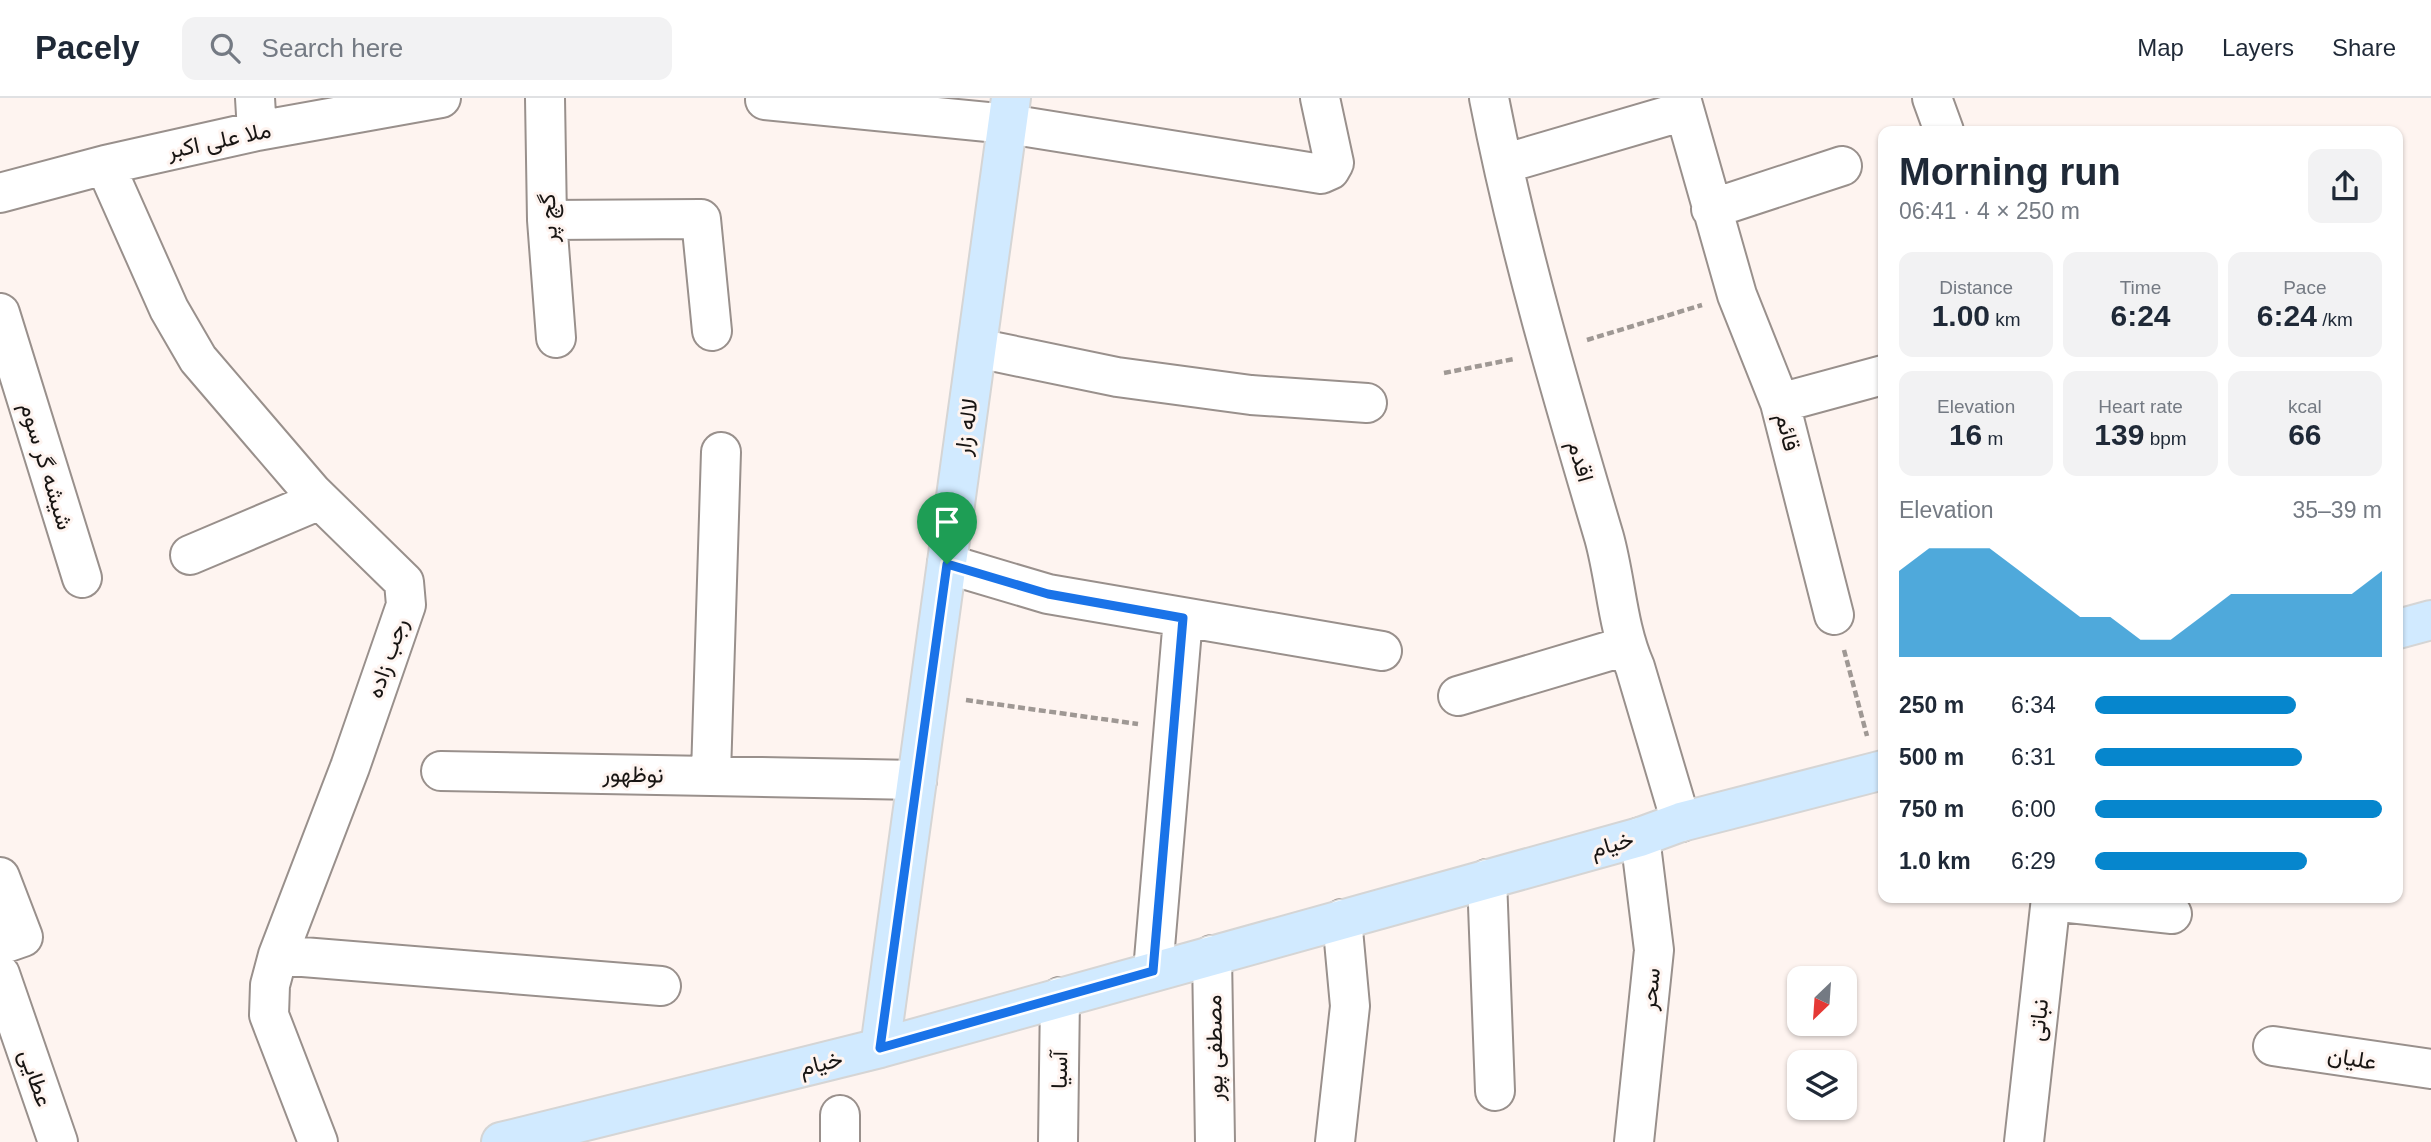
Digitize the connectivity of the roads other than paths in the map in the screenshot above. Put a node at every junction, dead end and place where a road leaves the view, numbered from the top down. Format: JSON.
{"nodes":[{"id":1,"x":441,"y":98,"type":"edge"},
{"id":2,"x":545,"y":98,"type":"edge"},
{"id":3,"x":1320,"y":98,"type":"edge"},
{"id":4,"x":1489,"y":98,"type":"edge"},
{"id":5,"x":1931,"y":98,"type":"edge"},
{"id":6,"x":765,"y":100,"type":"dead end"},
{"id":7,"x":1682,"y":104,"type":"edge"},
{"id":8,"x":1010,"y":111,"type":"edge"},
{"id":9,"x":256,"y":114,"type":"edge"},
{"id":10,"x":1942,"y":126,"type":"edge"},
{"id":11,"x":1503,"y":164,"type":"junction"},
{"id":12,"x":105,"y":165,"type":"junction"},
{"id":13,"x":1842,"y":166,"type":"dead end"},
{"id":14,"x":0,"y":193,"type":"edge"},
{"id":15,"x":1711,"y":209,"type":"junction"},
{"id":16,"x":547,"y":220,"type":"junction"},
{"id":17,"x":0,"y":313,"type":"edge"},
{"id":18,"x":712,"y":331,"type":"dead end"},
{"id":19,"x":556,"y":338,"type":"dead end"},
{"id":20,"x":977,"y":348,"type":"junction"},
{"id":21,"x":1878,"y":376,"type":"edge"},
{"id":22,"x":1367,"y":403,"type":"dead end"},
{"id":23,"x":1780,"y":403,"type":"junction"},
{"id":24,"x":721,"y":452,"type":"dead end"},
{"id":25,"x":320,"y":500,"type":"junction"},
{"id":26,"x":190,"y":555,"type":"dead end"},
{"id":27,"x":947,"y":564,"type":"junction"},
{"id":28,"x":82,"y":578,"type":"dead end"},
{"id":29,"x":1834,"y":615,"type":"road end"},
{"id":30,"x":1183,"y":618,"type":"junction"},
{"id":31,"x":2431,"y":620,"type":"edge"},
{"id":32,"x":2403,"y":628,"type":"edge"},
{"id":33,"x":1626,"y":646,"type":"junction"},
{"id":34,"x":1382,"y":651,"type":"dead end"},
{"id":35,"x":1458,"y":696,"type":"dead end"},
{"id":36,"x":441,"y":771,"type":"dead end"},
{"id":37,"x":1878,"y":772,"type":"edge"},
{"id":38,"x":711,"y":775,"type":"junction"},
{"id":39,"x":917,"y":780,"type":"junction"},
{"id":40,"x":1681,"y":822,"type":"junction"},
{"id":41,"x":1640,"y":837,"type":"junction"},
{"id":42,"x":0,"y":877,"type":"edge"},
{"id":43,"x":1487,"y":879,"type":"junction"},
{"id":44,"x":2051,"y":903,"type":"edge"},
{"id":45,"x":2077,"y":903,"type":"edge"},
{"id":46,"x":2172,"y":914,"type":"dead end"},
{"id":47,"x":1342,"y":919,"type":"junction"},
{"id":48,"x":0,"y":945,"type":"edge"},
{"id":49,"x":278,"y":955,"type":"junction"},
{"id":50,"x":1212,"y":955,"type":"junction"},
{"id":51,"x":1153,"y":971,"type":"junction"},
{"id":52,"x":0,"y":974,"type":"edge"},
{"id":53,"x":661,"y":986,"type":"dead end"},
{"id":54,"x":1060,"y":997,"type":"junction"},
{"id":55,"x":2273,"y":1046,"type":"dead end"},
{"id":56,"x":880,"y":1048,"type":"junction"},
{"id":57,"x":2431,"y":1069,"type":"edge"},
{"id":58,"x":1496,"y":1091,"type":"dead end"},
{"id":59,"x":58,"y":1142,"type":"edge"},
{"id":60,"x":318,"y":1142,"type":"edge"},
{"id":61,"x":501,"y":1142,"type":"edge"},
{"id":62,"x":1058,"y":1142,"type":"edge"},
{"id":63,"x":1215,"y":1142,"type":"edge"},
{"id":64,"x":1335,"y":1142,"type":"edge"},
{"id":65,"x":1636,"y":1142,"type":"edge"},
{"id":66,"x":2024,"y":1142,"type":"edge"}],
"edges":[{"from":1,"to":9,"type":"street","name":"ملا علی اکبر"},
{"from":2,"to":16,"type":"street","name":"گچ پر"},
{"from":3,"to":8,"type":"street"},
{"from":4,"to":11,"type":"street","name":"اقدم"},
{"from":5,"to":10,"type":"street"},
{"from":6,"to":8,"type":"street"},
{"from":7,"to":11,"type":"street"},
{"from":7,"to":15,"type":"street","name":"قائم"},
{"from":8,"to":20,"type":"main road","name":"لاله زار"},
{"from":9,"to":12,"type":"street","name":"ملا علی اکبر"},
{"from":11,"to":33,"type":"street","name":"اقدم"},
{"from":12,"to":14,"type":"street","name":"ملا علی اکبر"},
{"from":12,"to":25,"type":"street","name":"رجب زاده"},
{"from":13,"to":15,"type":"street"},
{"from":15,"to":23,"type":"street","name":"قائم"},
{"from":16,"to":18,"type":"street"},
{"from":16,"to":19,"type":"street","name":"گچ پر"},
{"from":17,"to":28,"type":"street","name":"شیشه گر سوم"},
{"from":20,"to":22,"type":"street"},
{"from":20,"to":27,"type":"main road","name":"لاله زار"},
{"from":21,"to":23,"type":"street"},
{"from":23,"to":29,"type":"street","name":"قائم"},
{"from":24,"to":38,"type":"street"},
{"from":25,"to":26,"type":"street"},
{"from":25,"to":49,"type":"street","name":"رجب زاده"},
{"from":27,"to":30,"type":"street"},
{"from":27,"to":39,"type":"main road","name":"لاله زار"},
{"from":30,"to":34,"type":"street"},
{"from":30,"to":51,"type":"street"},
{"from":31,"to":32,"type":"main road"},
{"from":33,"to":35,"type":"street"},
{"from":33,"to":40,"type":"street","name":"اقدم"},
{"from":36,"to":38,"type":"street","name":"نوظهور"},
{"from":37,"to":40,"type":"main road","name":"خیام"},
{"from":38,"to":39,"type":"street","name":"نوظهور"},
{"from":39,"to":56,"type":"main road","name":"لاله زار"},
{"from":40,"to":41,"type":"main road","name":"خیام"},
{"from":41,"to":43,"type":"main road","name":"خیام"},
{"from":41,"to":65,"type":"street","name":"سحر"},
{"from":42,"to":48,"type":"street"},
{"from":43,"to":47,"type":"main road","name":"خیام"},
{"from":43,"to":58,"type":"street"},
{"from":44,"to":66,"type":"street","name":"نباتی"},
{"from":45,"to":46,"type":"street"},
{"from":47,"to":50,"type":"main road","name":"خیام"},
{"from":47,"to":64,"type":"street"},
{"from":49,"to":53,"type":"street"},
{"from":49,"to":60,"type":"street","name":"رجب زاده"},
{"from":50,"to":51,"type":"main road","name":"خیام"},
{"from":50,"to":63,"type":"street","name":"مصطفی پور"},
{"from":51,"to":54,"type":"main road","name":"خیام"},
{"from":52,"to":59,"type":"street","name":"عطایی"},
{"from":54,"to":56,"type":"main road","name":"خیام"},
{"from":54,"to":62,"type":"street","name":"آسیا"},
{"from":55,"to":57,"type":"street","name":"علیان"},
{"from":56,"to":61,"type":"main road","name":"خیام"}]}
